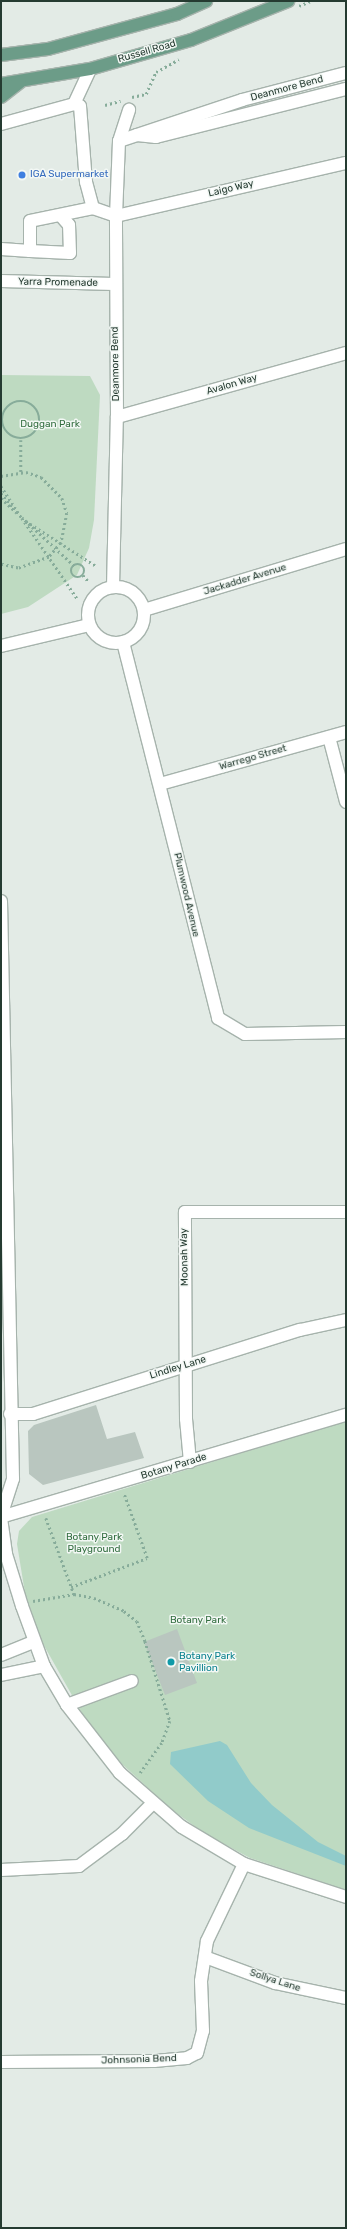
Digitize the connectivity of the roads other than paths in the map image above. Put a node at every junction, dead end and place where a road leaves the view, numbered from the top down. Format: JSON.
{"nodes":[{"id":1,"x":206,"y":1,"type":"edge"},
{"id":2,"x":290,"y":5,"type":"edge"},
{"id":3,"x":1,"y":55,"type":"edge"},
{"id":4,"x":90,"y":69,"type":"junction"},
{"id":5,"x":346,"y":73,"type":"edge"},
{"id":6,"x":23,"y":81,"type":"junction"},
{"id":7,"x":1,"y":84,"type":"edge"},
{"id":8,"x":346,"y":89,"type":"edge"},
{"id":9,"x":1,"y":97,"type":"edge"},
{"id":10,"x":74,"y":104,"type":"junction"},
{"id":11,"x":129,"y":110,"type":"dead end"},
{"id":12,"x":1,"y":124,"type":"edge"},
{"id":13,"x":137,"y":135,"type":"junction"},
{"id":14,"x":119,"y":141,"type":"junction"},
{"id":15,"x":346,"y":163,"type":"edge"},
{"id":16,"x":93,"y":208,"type":"junction"},
{"id":17,"x":116,"y":216,"type":"junction"},
{"id":18,"x":62,"y":217,"type":"junction"},
{"id":19,"x":1,"y":249,"type":"edge"},
{"id":20,"x":30,"y":251,"type":"junction"},
{"id":21,"x":1,"y":281,"type":"edge"},
{"id":22,"x":114,"y":284,"type":"junction"},
{"id":23,"x":346,"y":353,"type":"edge"},
{"id":24,"x":118,"y":418,"type":"junction"},
{"id":25,"x":346,"y":549,"type":"edge"},
{"id":26,"x":113,"y":587,"type":"junction"},
{"id":27,"x":144,"y":610,"type":"junction"},
{"id":28,"x":89,"y":625,"type":"junction"},
{"id":29,"x":123,"y":642,"type":"junction"},
{"id":30,"x":1,"y":646,"type":"edge"},
{"id":31,"x":346,"y":732,"type":"edge"},
{"id":32,"x":329,"y":737,"type":"junction"},
{"id":33,"x":160,"y":784,"type":"junction"},
{"id":34,"x":346,"y":802,"type":"edge"},
{"id":35,"x":1,"y":901,"type":"edge"},
{"id":36,"x":346,"y":1032,"type":"edge"},
{"id":37,"x":3,"y":1041,"type":"edge"},
{"id":38,"x":346,"y":1212,"type":"edge"},
{"id":39,"x":4,"y":1225,"type":"edge"},
{"id":40,"x":346,"y":1320,"type":"edge"},
{"id":41,"x":186,"y":1365,"type":"junction"},
{"id":42,"x":10,"y":1414,"type":"junction"},
{"id":43,"x":346,"y":1415,"type":"edge"},
{"id":44,"x":190,"y":1462,"type":"junction"},
{"id":45,"x":1,"y":1518,"type":"edge"},
{"id":46,"x":34,"y":1642,"type":"junction"},
{"id":47,"x":1,"y":1655,"type":"edge"},
{"id":48,"x":44,"y":1666,"type":"junction"},
{"id":49,"x":1,"y":1675,"type":"edge"},
{"id":50,"x":132,"y":1681,"type":"dead end"},
{"id":51,"x":67,"y":1705,"type":"junction"},
{"id":52,"x":152,"y":1804,"type":"junction"},
{"id":53,"x":244,"y":1864,"type":"junction"},
{"id":54,"x":1,"y":1870,"type":"edge"},
{"id":55,"x":346,"y":1897,"type":"edge"},
{"id":56,"x":205,"y":1957,"type":"junction"},
{"id":57,"x":346,"y":1998,"type":"edge"},
{"id":58,"x":1,"y":2062,"type":"edge"}],
"edges":[{"from":1,"to":3,"type":"main road"},
{"from":2,"to":4,"type":"main road","name":"Russell Road"},
{"from":4,"to":6,"type":"main road","name":"Russell Road"},
{"from":4,"to":10,"type":"street"},
{"from":5,"to":13,"type":"street","name":"Deanmore Bend"},
{"from":6,"to":7,"type":"main road","name":"Russell Road"},
{"from":6,"to":9,"type":"main road"},
{"from":8,"to":13,"type":"street","name":"Deanmore Bend"},
{"from":10,"to":12,"type":"street"},
{"from":10,"to":16,"type":"street"},
{"from":11,"to":14,"type":"street","name":"Deanmore Bend"},
{"from":13,"to":14,"type":"street","name":"Deanmore Bend"},
{"from":14,"to":17,"type":"street","name":"Deanmore Bend"},
{"from":15,"to":17,"type":"street","name":"Laigo Way"},
{"from":16,"to":17,"type":"street"},
{"from":16,"to":18,"type":"street"},
{"from":17,"to":22,"type":"street","name":"Deanmore Bend"},
{"from":18,"to":20,"type":"street"},
{"from":18,"to":20,"type":"street"},
{"from":19,"to":20,"type":"street"},
{"from":21,"to":22,"type":"street","name":"Yarra Promenade"},
{"from":22,"to":24,"type":"street","name":"Deanmore Bend"},
{"from":23,"to":24,"type":"street","name":"Avalon Way"},
{"from":24,"to":26,"type":"street","name":"Deanmore Bend"},
{"from":25,"to":27,"type":"street","name":"Jackadder Avenue"},
{"from":26,"to":27,"type":"street"},
{"from":26,"to":28,"type":"street"},
{"from":27,"to":29,"type":"street"},
{"from":28,"to":29,"type":"street"},
{"from":28,"to":30,"type":"street"},
{"from":29,"to":33,"type":"street","name":"Plumwood Avenue"},
{"from":31,"to":32,"type":"street","name":"Warrego Street"},
{"from":32,"to":33,"type":"street","name":"Warrego Street"},
{"from":32,"to":34,"type":"street"},
{"from":33,"to":36,"type":"street","name":"Plumwood Avenue"},
{"from":35,"to":37,"type":"street"},
{"from":37,"to":39,"type":"street"},
{"from":38,"to":41,"type":"street","name":"Moonah Way"},
{"from":39,"to":42,"type":"street"},
{"from":40,"to":41,"type":"street","name":"Lindley Lane"},
{"from":41,"to":42,"type":"street","name":"Lindley Lane"},
{"from":41,"to":44,"type":"street","name":"Moonah Way"},
{"from":42,"to":45,"type":"street"},
{"from":43,"to":44,"type":"street","name":"Botany Parade"},
{"from":44,"to":45,"type":"street","name":"Botany Parade"},
{"from":45,"to":46,"type":"street"},
{"from":46,"to":47,"type":"street"},
{"from":46,"to":48,"type":"street"},
{"from":48,"to":49,"type":"street"},
{"from":48,"to":51,"type":"street"},
{"from":50,"to":51,"type":"street"},
{"from":51,"to":52,"type":"street"},
{"from":52,"to":53,"type":"street"},
{"from":52,"to":54,"type":"street"},
{"from":53,"to":55,"type":"street"},
{"from":53,"to":56,"type":"street","name":"Johnsonia Bend"},
{"from":56,"to":57,"type":"street","name":"Sollya Lane"},
{"from":56,"to":58,"type":"street","name":"Johnsonia Bend"}]}
